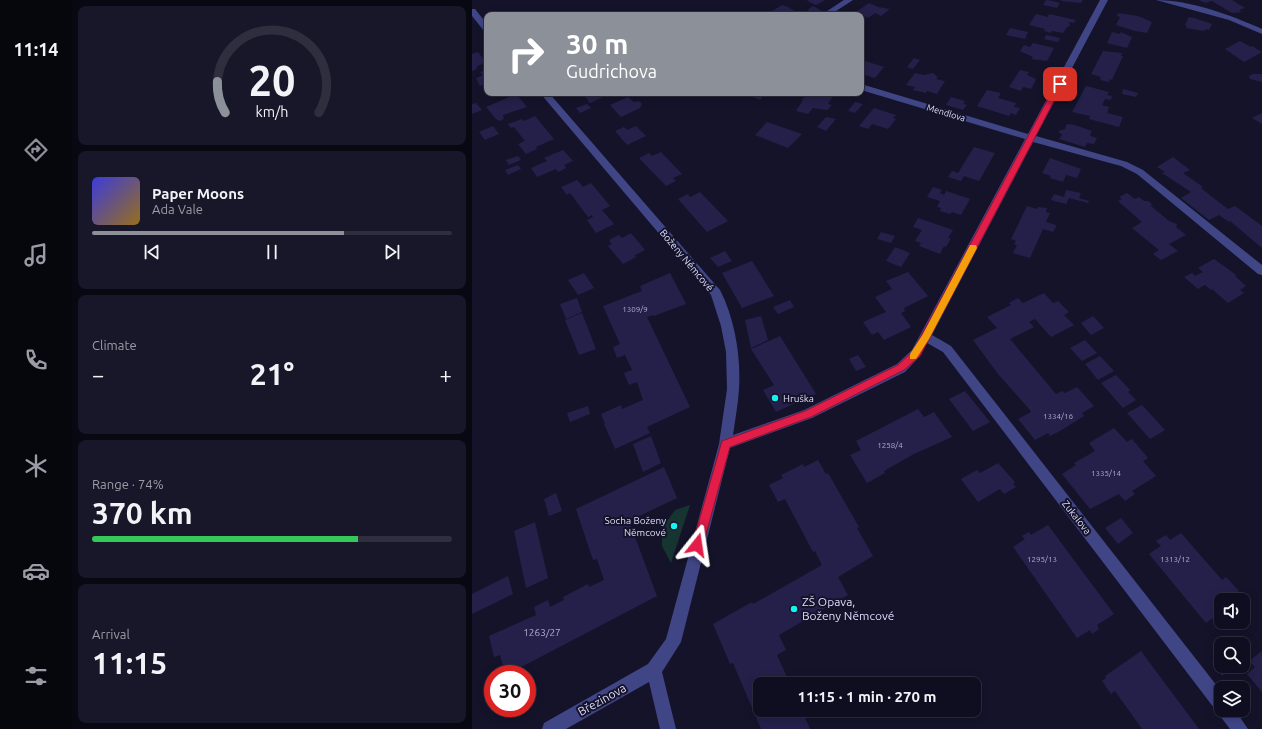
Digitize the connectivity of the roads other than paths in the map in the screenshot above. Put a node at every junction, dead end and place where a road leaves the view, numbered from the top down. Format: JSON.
{"nodes":[{"id":1,"x":849,"y":0,"type":"edge"},
{"id":2,"x":1104,"y":0,"type":"edge"},
{"id":3,"x":1160,"y":0,"type":"edge"},
{"id":4,"x":472,"y":11,"type":"edge"},
{"id":5,"x":830,"y":12,"type":"edge"},
{"id":6,"x":484,"y":25,"type":"edge"},
{"id":7,"x":1262,"y":32,"type":"edge"},
{"id":8,"x":864,"y":88,"type":"edge"},
{"id":9,"x":547,"y":96,"type":"edge"},
{"id":10,"x":1031,"y":138,"type":"junction"},
{"id":11,"x":1262,"y":271,"type":"edge"},
{"id":12,"x":926,"y":337,"type":"junction"},
{"id":13,"x":725,"y":444,"type":"junction"},
{"id":14,"x":654,"y":670,"type":"junction"},
{"id":15,"x":1214,"y":695,"type":"edge"},
{"id":16,"x":1231,"y":717,"type":"edge"},
{"id":17,"x":550,"y":729,"type":"edge"},
{"id":18,"x":668,"y":729,"type":"edge"},
{"id":19,"x":1240,"y":729,"type":"edge"}],
"edges":[{"from":1,"to":5,"type":"street"},
{"from":2,"to":10,"type":"street"},
{"from":3,"to":7,"type":"street"},
{"from":4,"to":6,"type":"street"},
{"from":8,"to":10,"type":"street","name":"Mendlova"},
{"from":9,"to":13,"type":"street","name":"Boženy Němcové"},
{"from":10,"to":11,"type":"street","name":"Mendlova"},
{"from":10,"to":12,"type":"street"},
{"from":12,"to":13,"type":"street"},
{"from":12,"to":15,"type":"street","name":"Zukalova"},
{"from":13,"to":14,"type":"street","name":"Boženy Němcové"},
{"from":14,"to":17,"type":"street","name":"Březinova"},
{"from":14,"to":18,"type":"street"},
{"from":16,"to":19,"type":"street"}]}
